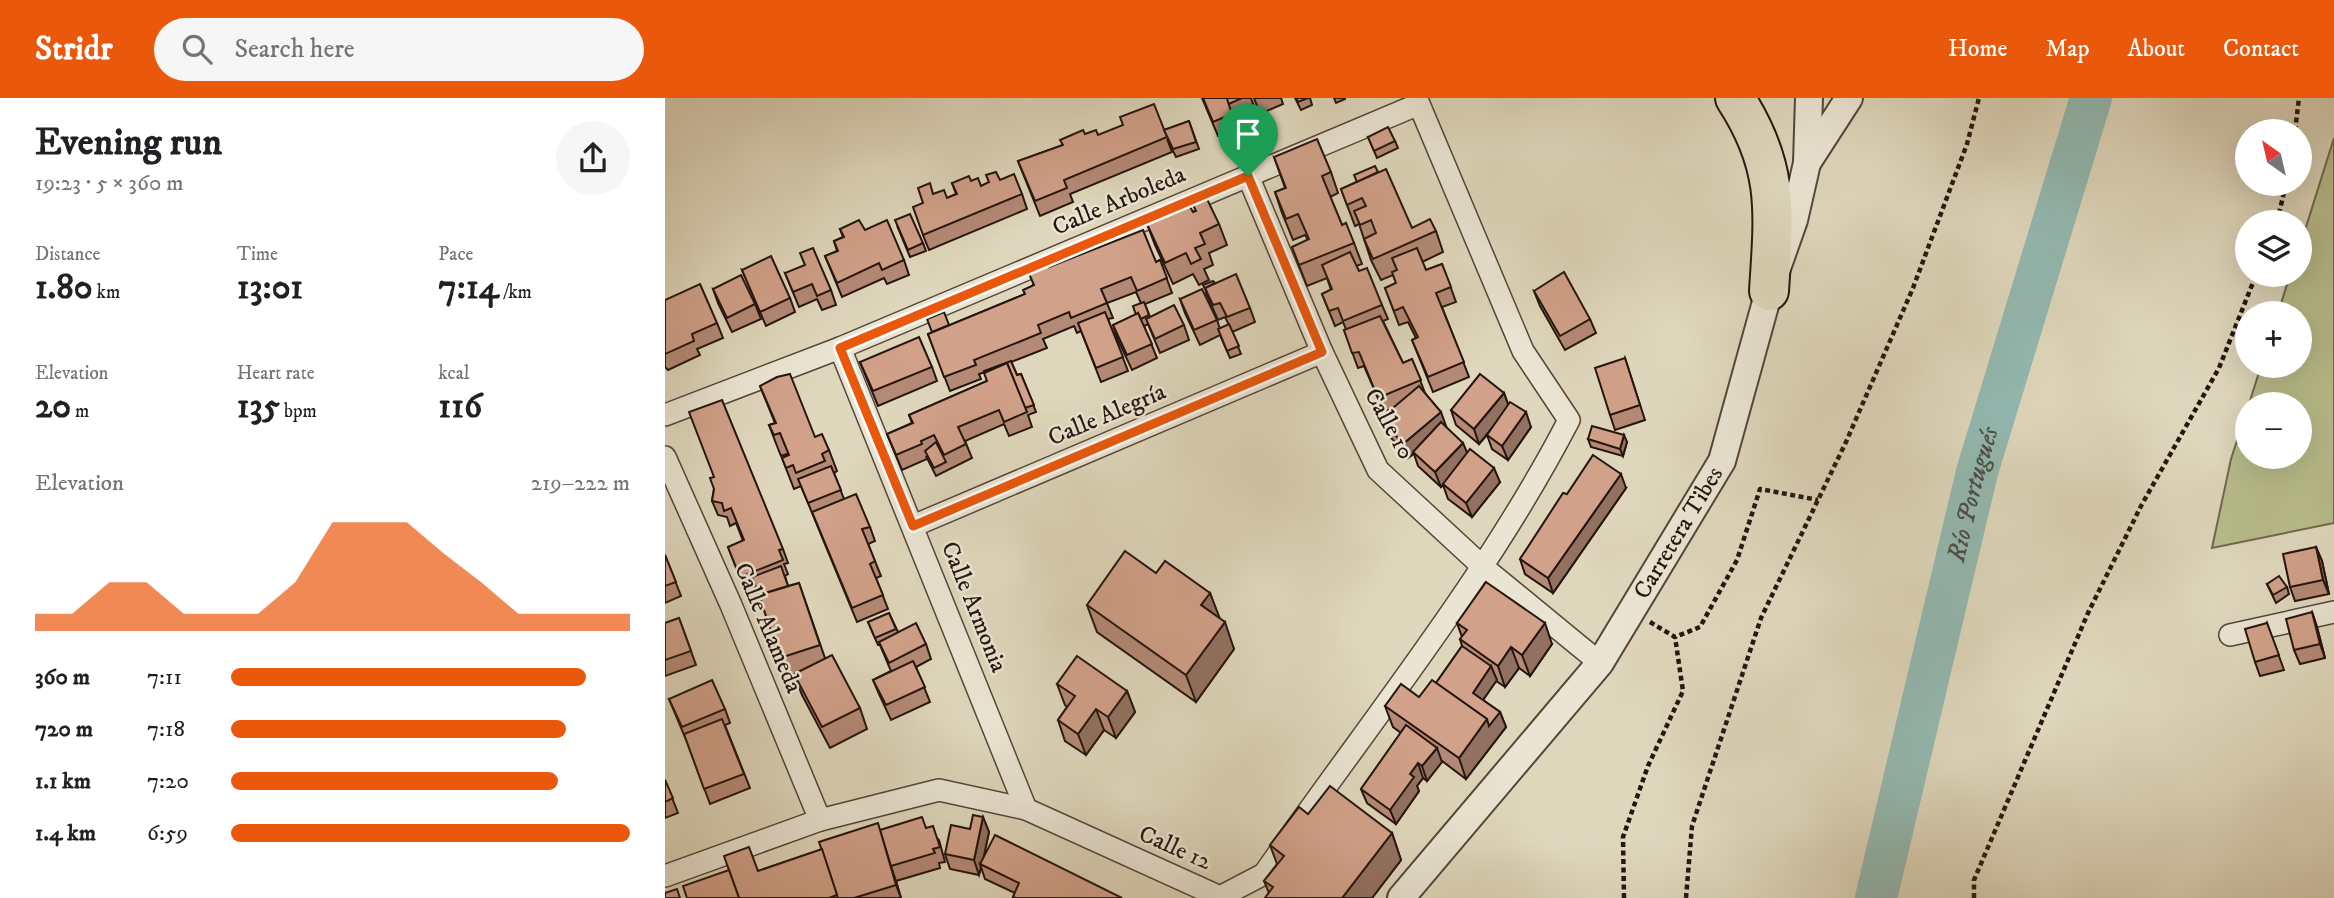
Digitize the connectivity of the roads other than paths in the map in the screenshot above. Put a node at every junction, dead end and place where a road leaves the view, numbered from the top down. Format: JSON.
{"nodes":[{"id":1,"x":1735,"y":98,"type":"edge"},
{"id":2,"x":1809,"y":98,"type":"edge"},
{"id":3,"x":1849,"y":98,"type":"edge"},
{"id":4,"x":1807,"y":163,"type":"junction"},
{"id":5,"x":1248,"y":176,"type":"junction"},
{"id":6,"x":1769,"y":291,"type":"junction"},
{"id":7,"x":840,"y":348,"type":"junction"},
{"id":8,"x":1322,"y":352,"type":"junction"},
{"id":9,"x":665,"y":415,"type":"edge"},
{"id":10,"x":665,"y":457,"type":"edge"},
{"id":11,"x":1547,"y":461,"type":"joint"},
{"id":12,"x":913,"y":526,"type":"junction"},
{"id":13,"x":1483,"y":567,"type":"junction"},
{"id":14,"x":2334,"y":612,"type":"edge"},
{"id":15,"x":2230,"y":635,"type":"dead end"},
{"id":16,"x":1600,"y":663,"type":"junction"},
{"id":17,"x":1026,"y":809,"type":"junction"},
{"id":18,"x":820,"y":820,"type":"junction"},
{"id":19,"x":665,"y":876,"type":"edge"},
{"id":20,"x":1401,"y":898,"type":"edge"}],
"edges":[{"from":1,"to":6,"type":"highway"},
{"from":2,"to":4,"type":"street","name":"Carretera Tibes"},
{"from":3,"to":4,"type":"street"},
{"from":4,"to":6,"type":"street","name":"Carretera Tibes"},
{"from":5,"to":7,"type":"street","name":"Calle Arboleda"},
{"from":5,"to":8,"type":"street","name":"Calle 10"},
{"from":5,"to":11,"type":"street","name":"Calle Arboleda"},
{"from":6,"to":16,"type":"street","name":"Carretera Tibes"},
{"from":7,"to":9,"type":"street","name":"Calle Arboleda"},
{"from":7,"to":12,"type":"street","name":"Calle Armonia"},
{"from":8,"to":12,"type":"street","name":"Calle Alegría"},
{"from":8,"to":13,"type":"street","name":"Calle 10"},
{"from":10,"to":18,"type":"street","name":"Calle Alameda"},
{"from":11,"to":13,"type":"street","name":"Calle 12"},
{"from":12,"to":17,"type":"street","name":"Calle Armonia"},
{"from":13,"to":16,"type":"street","name":"Calle 10"},
{"from":13,"to":17,"type":"street","name":"Calle 12"},
{"from":14,"to":15,"type":"street"},
{"from":16,"to":20,"type":"street","name":"Carretera Tibes"},
{"from":17,"to":18,"type":"street","name":"Calle 12"},
{"from":18,"to":19,"type":"street","name":"Calle 12"}]}
